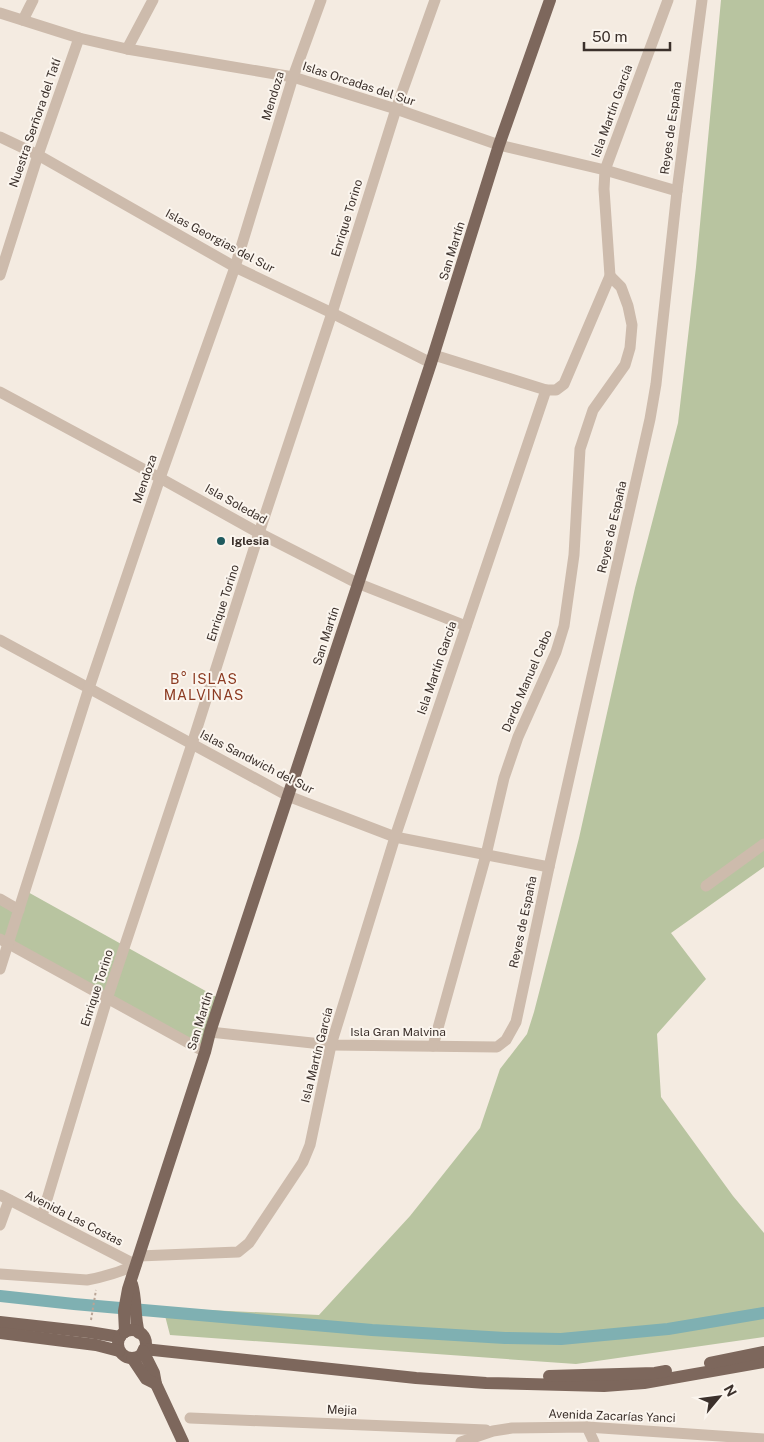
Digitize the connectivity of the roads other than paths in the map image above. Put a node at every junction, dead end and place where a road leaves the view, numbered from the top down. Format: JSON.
{"nodes":[{"id":1,"x":33,"y":0,"type":"edge"},
{"id":2,"x":153,"y":0,"type":"edge"},
{"id":3,"x":321,"y":0,"type":"edge"},
{"id":4,"x":435,"y":0,"type":"edge"},
{"id":5,"x":550,"y":0,"type":"edge"},
{"id":6,"x":668,"y":0,"type":"edge"},
{"id":7,"x":702,"y":0,"type":"edge"},
{"id":8,"x":0,"y":13,"type":"edge"},
{"id":9,"x":23,"y":20,"type":"junction"},
{"id":10,"x":79,"y":38,"type":"junction"},
{"id":11,"x":127,"y":49,"type":"junction"},
{"id":12,"x":293,"y":77,"type":"junction"},
{"id":13,"x":396,"y":109,"type":"junction"},
{"id":14,"x":0,"y":137,"type":"edge"},
{"id":15,"x":500,"y":145,"type":"junction"},
{"id":16,"x":38,"y":155,"type":"junction"},
{"id":17,"x":605,"y":170,"type":"junction"},
{"id":18,"x":677,"y":191,"type":"junction"},
{"id":19,"x":235,"y":268,"type":"junction"},
{"id":20,"x":0,"y":275,"type":"edge"},
{"id":21,"x":610,"y":276,"type":"junction"},
{"id":22,"x":332,"y":313,"type":"junction"},
{"id":23,"x":432,"y":359,"type":"junction"},
{"id":24,"x":546,"y":390,"type":"junction"},
{"id":25,"x":0,"y":392,"type":"edge"},
{"id":26,"x":160,"y":478,"type":"junction"},
{"id":27,"x":259,"y":533,"type":"junction"},
{"id":28,"x":357,"y":583,"type":"junction"},
{"id":29,"x":466,"y":626,"type":"junction"},
{"id":30,"x":0,"y":640,"type":"edge"},
{"id":31,"x":89,"y":688,"type":"junction"},
{"id":32,"x":192,"y":744,"type":"junction"},
{"id":33,"x":288,"y":796,"type":"junction"},
{"id":34,"x":395,"y":837,"type":"junction"},
{"id":35,"x":764,"y":844,"type":"edge"},
{"id":36,"x":486,"y":855,"type":"junction"},
{"id":37,"x":549,"y":867,"type":"junction"},
{"id":38,"x":706,"y":886,"type":"dead end"},
{"id":39,"x":0,"y":899,"type":"edge"},
{"id":40,"x":19,"y":910,"type":"junction"},
{"id":41,"x":4,"y":941,"type":"edge"},
{"id":42,"x":0,"y":969,"type":"edge"},
{"id":43,"x":107,"y":998,"type":"junction"},
{"id":44,"x":210,"y":1032,"type":"junction"},
{"id":45,"x":331,"y":1045,"type":"junction"},
{"id":46,"x":433,"y":1046,"type":"junction"},
{"id":47,"x":497,"y":1047,"type":"joint"},
{"id":48,"x":205,"y":1052,"type":"junction"},
{"id":49,"x":5,"y":1198,"type":"edge"},
{"id":50,"x":42,"y":1216,"type":"junction"},
{"id":51,"x":0,"y":1225,"type":"edge"},
{"id":52,"x":138,"y":1260,"type":"junction"},
{"id":53,"x":0,"y":1274,"type":"edge"},
{"id":54,"x":130,"y":1319,"type":"junction"},
{"id":55,"x":0,"y":1322,"type":"edge"},
{"id":56,"x":0,"y":1333,"type":"edge"},
{"id":57,"x":122,"y":1334,"type":"junction"},
{"id":58,"x":143,"y":1344,"type":"junction"},
{"id":59,"x":119,"y":1351,"type":"junction"},
{"id":60,"x":764,"y":1352,"type":"edge"},
{"id":61,"x":132,"y":1358,"type":"junction"},
{"id":62,"x":764,"y":1362,"type":"edge"},
{"id":63,"x":156,"y":1384,"type":"junction"},
{"id":64,"x":190,"y":1418,"type":"dead end"},
{"id":65,"x":587,"y":1426,"type":"junction"},
{"id":66,"x":493,"y":1431,"type":"junction"},
{"id":67,"x":727,"y":1439,"type":"edge"},
{"id":68,"x":764,"y":1439,"type":"edge"},
{"id":69,"x":183,"y":1442,"type":"edge"},
{"id":70,"x":461,"y":1442,"type":"edge"},
{"id":71,"x":594,"y":1442,"type":"edge"}],
"edges":[{"from":1,"to":9,"type":"street"},
{"from":2,"to":11,"type":"street"},
{"from":3,"to":12,"type":"street","name":"Mendoza"},
{"from":4,"to":13,"type":"street","name":"Enrique Torino"},
{"from":5,"to":15,"type":"main road","name":"San Martín"},
{"from":6,"to":17,"type":"street","name":"Isla Martín García"},
{"from":7,"to":18,"type":"street","name":"Reyes de España"},
{"from":8,"to":9,"type":"street","name":"Islas Orcadas del Sur"},
{"from":9,"to":10,"type":"street","name":"Islas Orcadas del Sur"},
{"from":10,"to":11,"type":"street","name":"Islas Orcadas del Sur"},
{"from":10,"to":16,"type":"street","name":"Nuestra Serñora del Tatí"},
{"from":11,"to":12,"type":"street","name":"Islas Orcadas del Sur"},
{"from":12,"to":13,"type":"street","name":"Islas Orcadas del Sur"},
{"from":12,"to":19,"type":"street","name":"Mendoza"},
{"from":13,"to":15,"type":"street","name":"Islas Orcadas del Sur"},
{"from":13,"to":22,"type":"street","name":"Enrique Torino"},
{"from":14,"to":16,"type":"street","name":"Islas Georgias del Sur"},
{"from":15,"to":17,"type":"street","name":"Islas Orcadas del Sur"},
{"from":15,"to":23,"type":"main road","name":"San Martín"},
{"from":16,"to":19,"type":"street","name":"Islas Georgias del Sur"},
{"from":16,"to":20,"type":"street","name":"Nuestra Serñora del Tatí"},
{"from":17,"to":18,"type":"street","name":"Islas Orcadas del Sur"},
{"from":17,"to":21,"type":"street","name":"Isla Martín García"},
{"from":18,"to":37,"type":"street","name":"Reyes de España"},
{"from":19,"to":22,"type":"street","name":"Islas Georgias del Sur"},
{"from":19,"to":26,"type":"street","name":"Mendoza"},
{"from":21,"to":24,"type":"street","name":"Isla Martín García"},
{"from":21,"to":36,"type":"street","name":"Dardo Manuel Cabo"},
{"from":22,"to":23,"type":"street","name":"Islas Georgias del Sur"},
{"from":22,"to":27,"type":"street","name":"Enrique Torino"},
{"from":23,"to":24,"type":"street","name":"Islas Georgias del Sur"},
{"from":23,"to":28,"type":"main road","name":"San Martín"},
{"from":24,"to":29,"type":"street","name":"Isla Martín García"},
{"from":25,"to":26,"type":"street","name":"Isla Soledad"},
{"from":26,"to":27,"type":"street","name":"Isla Soledad"},
{"from":26,"to":31,"type":"street","name":"Mendoza"},
{"from":27,"to":28,"type":"street","name":"Isla Soledad"},
{"from":27,"to":32,"type":"street","name":"Enrique Torino"},
{"from":28,"to":29,"type":"street","name":"Isla Soledad"},
{"from":28,"to":33,"type":"main road","name":"San Martín"},
{"from":29,"to":34,"type":"street","name":"Isla Martín García"},
{"from":30,"to":31,"type":"street","name":"Islas Sandwich del Sur"},
{"from":31,"to":32,"type":"street","name":"Islas Sandwich del Sur"},
{"from":31,"to":40,"type":"street","name":"Mendoza"},
{"from":32,"to":33,"type":"street","name":"Islas Sandwich del Sur"},
{"from":32,"to":43,"type":"street","name":"Enrique Torino"},
{"from":33,"to":34,"type":"street","name":"Islas Sandwich del Sur"},
{"from":33,"to":44,"type":"main road","name":"San Martín"},
{"from":34,"to":36,"type":"street","name":"Islas Sandwich del Sur"},
{"from":34,"to":45,"type":"street","name":"Isla Martín García"},
{"from":35,"to":38,"type":"street"},
{"from":36,"to":37,"type":"street","name":"Islas Sandwich del Sur"},
{"from":36,"to":46,"type":"street","name":"Dardo Manuel Cabo"},
{"from":37,"to":47,"type":"street","name":"Reyes de España"},
{"from":39,"to":40,"type":"street"},
{"from":40,"to":41,"type":"street","name":"Mendoza"},
{"from":41,"to":42,"type":"street","name":"Mendoza"},
{"from":41,"to":43,"type":"street"},
{"from":43,"to":48,"type":"street"},
{"from":43,"to":50,"type":"street","name":"Enrique Torino"},
{"from":44,"to":45,"type":"street","name":"Isla Gran Malvina"},
{"from":44,"to":48,"type":"main road","name":"San Martín"},
{"from":45,"to":46,"type":"street","name":"Isla Gran Malvina"},
{"from":45,"to":52,"type":"street","name":"Isla Martín García"},
{"from":46,"to":47,"type":"street","name":"Isla Gran Malvina"},
{"from":48,"to":52,"type":"main road","name":"San Martín"},
{"from":49,"to":50,"type":"street","name":"Avenida Las Costas"},
{"from":49,"to":51,"type":"street"},
{"from":50,"to":52,"type":"street","name":"Avenida Las Costas"},
{"from":52,"to":53,"type":"street"},
{"from":52,"to":54,"type":"main road","name":"San Martín"},
{"from":54,"to":57,"type":"main road","name":"San Martín"},
{"from":54,"to":58,"type":"main road","name":"San Martín"},
{"from":55,"to":57,"type":"main road"},
{"from":56,"to":59,"type":"main road"},
{"from":57,"to":58,"type":"main road"},
{"from":57,"to":59,"type":"main road"},
{"from":58,"to":60,"type":"main road"},
{"from":58,"to":61,"type":"main road"},
{"from":58,"to":62,"type":"main road"},
{"from":58,"to":63,"type":"main road","name":"San Martín"},
{"from":59,"to":61,"type":"main road"},
{"from":61,"to":63,"type":"main road"},
{"from":63,"to":69,"type":"main road","name":"San Martín"},
{"from":64,"to":66,"type":"street","name":"Mejia"},
{"from":65,"to":66,"type":"street","name":"Avenida Zacarías Yanci"},
{"from":65,"to":67,"type":"street","name":"Avenida Zacarías Yanci"},
{"from":65,"to":71,"type":"street"},
{"from":66,"to":70,"type":"street","name":"Avenida Zacarías Yanci"},
{"from":67,"to":68,"type":"street","name":"Avenida Zacarías Yanci"}]}
